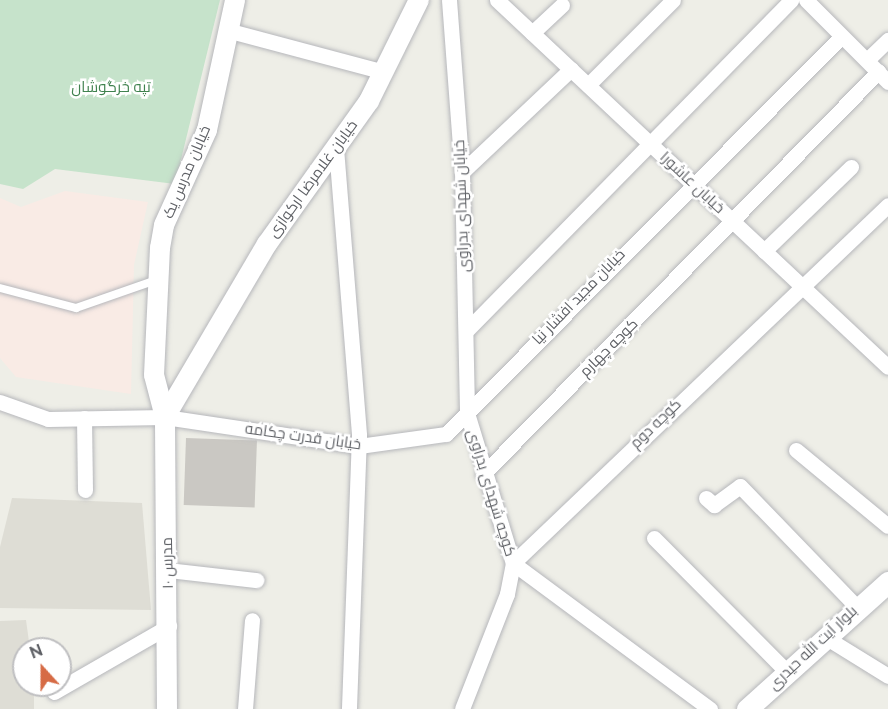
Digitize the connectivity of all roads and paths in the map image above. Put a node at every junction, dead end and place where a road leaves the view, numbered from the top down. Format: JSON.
{"nodes":[{"id":1,"x":235,"y":0,"type":"edge"},
{"id":2,"x":419,"y":0,"type":"edge"},
{"id":3,"x":449,"y":0,"type":"edge"},
{"id":4,"x":497,"y":0,"type":"edge"},
{"id":5,"x":673,"y":0,"type":"edge"},
{"id":6,"x":791,"y":0,"type":"edge"},
{"id":7,"x":806,"y":0,"type":"edge"},
{"id":8,"x":562,"y":4,"type":"dead end"},
{"id":9,"x":230,"y":31,"type":"junction"},
{"id":10,"x":532,"y":33,"type":"junction"},
{"id":11,"x":841,"y":37,"type":"junction"},
{"id":12,"x":888,"y":40,"type":"edge"},
{"id":13,"x":867,"y":60,"type":"junction"},
{"id":14,"x":571,"y":69,"type":"junction"},
{"id":15,"x":384,"y":72,"type":"junction"},
{"id":16,"x":883,"y":77,"type":"edge"},
{"id":17,"x":588,"y":85,"type":"junction"},
{"id":18,"x":651,"y":144,"type":"junction"},
{"id":19,"x":336,"y":148,"type":"junction"},
{"id":20,"x":850,"y":167,"type":"dead end"},
{"id":21,"x":462,"y":172,"type":"junction"},
{"id":22,"x":691,"y":182,"type":"junction"},
{"id":23,"x":888,"y":205,"type":"edge"},
{"id":24,"x":735,"y":223,"type":"junction"},
{"id":25,"x":764,"y":251,"type":"junction"},
{"id":26,"x":158,"y":279,"type":"junction"},
{"id":27,"x":800,"y":284,"type":"junction"},
{"id":28,"x":0,"y":288,"type":"edge"},
{"id":29,"x":466,"y":331,"type":"junction"},
{"id":30,"x":888,"y":367,"type":"edge"},
{"id":31,"x":0,"y":402,"type":"edge"},
{"id":32,"x":467,"y":412,"type":"junction"},
{"id":33,"x":165,"y":417,"type":"junction"},
{"id":34,"x":84,"y":418,"type":"junction"},
{"id":35,"x":360,"y":440,"type":"junction"},
{"id":36,"x":796,"y":450,"type":"dead end"},
{"id":37,"x":483,"y":474,"type":"junction"},
{"id":38,"x":86,"y":490,"type":"dead end"},
{"id":39,"x":706,"y":498,"type":"dead end"},
{"id":40,"x":888,"y":526,"type":"edge"},
{"id":41,"x":654,"y":538,"type":"dead end"},
{"id":42,"x":513,"y":563,"type":"junction"},
{"id":43,"x":168,"y":570,"type":"junction"},
{"id":44,"x":256,"y":580,"type":"dead end"},
{"id":45,"x":885,"y":581,"type":"edge"},
{"id":46,"x":857,"y":607,"type":"junction"},
{"id":47,"x":252,"y":620,"type":"dead end"},
{"id":48,"x":169,"y":626,"type":"junction"},
{"id":49,"x":825,"y":637,"type":"junction"},
{"id":50,"x":787,"y":672,"type":"junction"},
{"id":51,"x":888,"y":676,"type":"edge"},
{"id":52,"x":72,"y":682,"type":"edge"},
{"id":53,"x":167,"y":709,"type":"edge"},
{"id":54,"x":245,"y":709,"type":"edge"},
{"id":55,"x":349,"y":709,"type":"edge"},
{"id":56,"x":462,"y":709,"type":"edge"},
{"id":57,"x":710,"y":709,"type":"edge"},
{"id":58,"x":747,"y":709,"type":"edge"}],
"edges":[{"from":1,"to":9,"type":"street","name":"خیابان مدرس یک"},
{"from":2,"to":15,"type":"street","name":"خیابان غلامرضا ارکوازی"},
{"from":3,"to":21,"type":"street","name":"خیابان شهدای بدراوی"},
{"from":4,"to":10,"type":"street","name":"خیابان عاشورا"},
{"from":5,"to":17,"type":"street"},
{"from":6,"to":18,"type":"street"},
{"from":7,"to":11,"type":"street"},
{"from":8,"to":10,"type":"street"},
{"from":9,"to":15,"type":"street"},
{"from":9,"to":26,"type":"street","name":"خیابان مدرس یک"},
{"from":10,"to":14,"type":"street","name":"خیابان عاشورا"},
{"from":11,"to":13,"type":"street"},
{"from":11,"to":22,"type":"street","name":"خیابان مجید افشار نیا"},
{"from":12,"to":13,"type":"street"},
{"from":13,"to":16,"type":"street"},
{"from":14,"to":17,"type":"street","name":"خیابان عاشورا"},
{"from":14,"to":21,"type":"street"},
{"from":15,"to":19,"type":"street","name":"خیابان غلامرضا ارکوازی"},
{"from":16,"to":24,"type":"street","name":"کوچه چهارم"},
{"from":17,"to":18,"type":"street","name":"خیابان عاشورا"},
{"from":18,"to":22,"type":"street","name":"خیابان عاشورا"},
{"from":18,"to":29,"type":"street"},
{"from":19,"to":33,"type":"street","name":"خیابان غلامرضا ارکوازی"},
{"from":19,"to":35,"type":"street"},
{"from":20,"to":25,"type":"street"},
{"from":21,"to":29,"type":"street","name":"خیابان شهدای بدراوی"},
{"from":22,"to":24,"type":"street","name":"خیابان عاشورا"},
{"from":22,"to":32,"type":"street","name":"خیابان مجید افشار نیا"},
{"from":23,"to":27,"type":"street","name":"کوچه دوم"},
{"from":24,"to":25,"type":"street","name":"خیابان عاشورا"},
{"from":24,"to":37,"type":"street","name":"کوچه چهارم"},
{"from":25,"to":27,"type":"street","name":"خیابان عاشورا"},
{"from":26,"to":28,"type":"lane"},
{"from":26,"to":33,"type":"street","name":"خیابان مدرس یک"},
{"from":27,"to":30,"type":"street","name":"خیابان عاشورا"},
{"from":27,"to":42,"type":"street","name":"کوچه دوم"},
{"from":29,"to":32,"type":"street","name":"خیابان شهدای بدراوی"},
{"from":31,"to":34,"type":"street","name":"خیابان قدرت چکامه"},
{"from":32,"to":35,"type":"street","name":"خیابان قدرت چکامه"},
{"from":32,"to":37,"type":"street","name":"کوچه شهدای بدراوی"},
{"from":33,"to":34,"type":"street","name":"خیابان قدرت چکامه"},
{"from":33,"to":35,"type":"street","name":"خیابان قدرت چکامه"},
{"from":33,"to":43,"type":"street","name":"مدرس ۱۰"},
{"from":34,"to":38,"type":"street"},
{"from":35,"to":55,"type":"street"},
{"from":36,"to":40,"type":"street"},
{"from":37,"to":42,"type":"street","name":"کوچه شهدای بدراوی"},
{"from":39,"to":46,"type":"street"},
{"from":41,"to":50,"type":"street"},
{"from":42,"to":56,"type":"street","name":"کوچه شهدای بدراوی"},
{"from":42,"to":57,"type":"street"},
{"from":43,"to":44,"type":"street"},
{"from":43,"to":48,"type":"street","name":"مدرس ۱۰"},
{"from":45,"to":46,"type":"main road","name":"بلوار آیت الله حیدری"},
{"from":46,"to":49,"type":"main road","name":"بلوار آیت الله حیدری"},
{"from":47,"to":54,"type":"street"},
{"from":48,"to":52,"type":"street"},
{"from":48,"to":53,"type":"street","name":"مدرس ۱۰"},
{"from":49,"to":50,"type":"main road","name":"بلوار آیت الله حیدری"},
{"from":49,"to":51,"type":"street"},
{"from":50,"to":58,"type":"main road","name":"بلوار آیت الله حیدری"}]}
